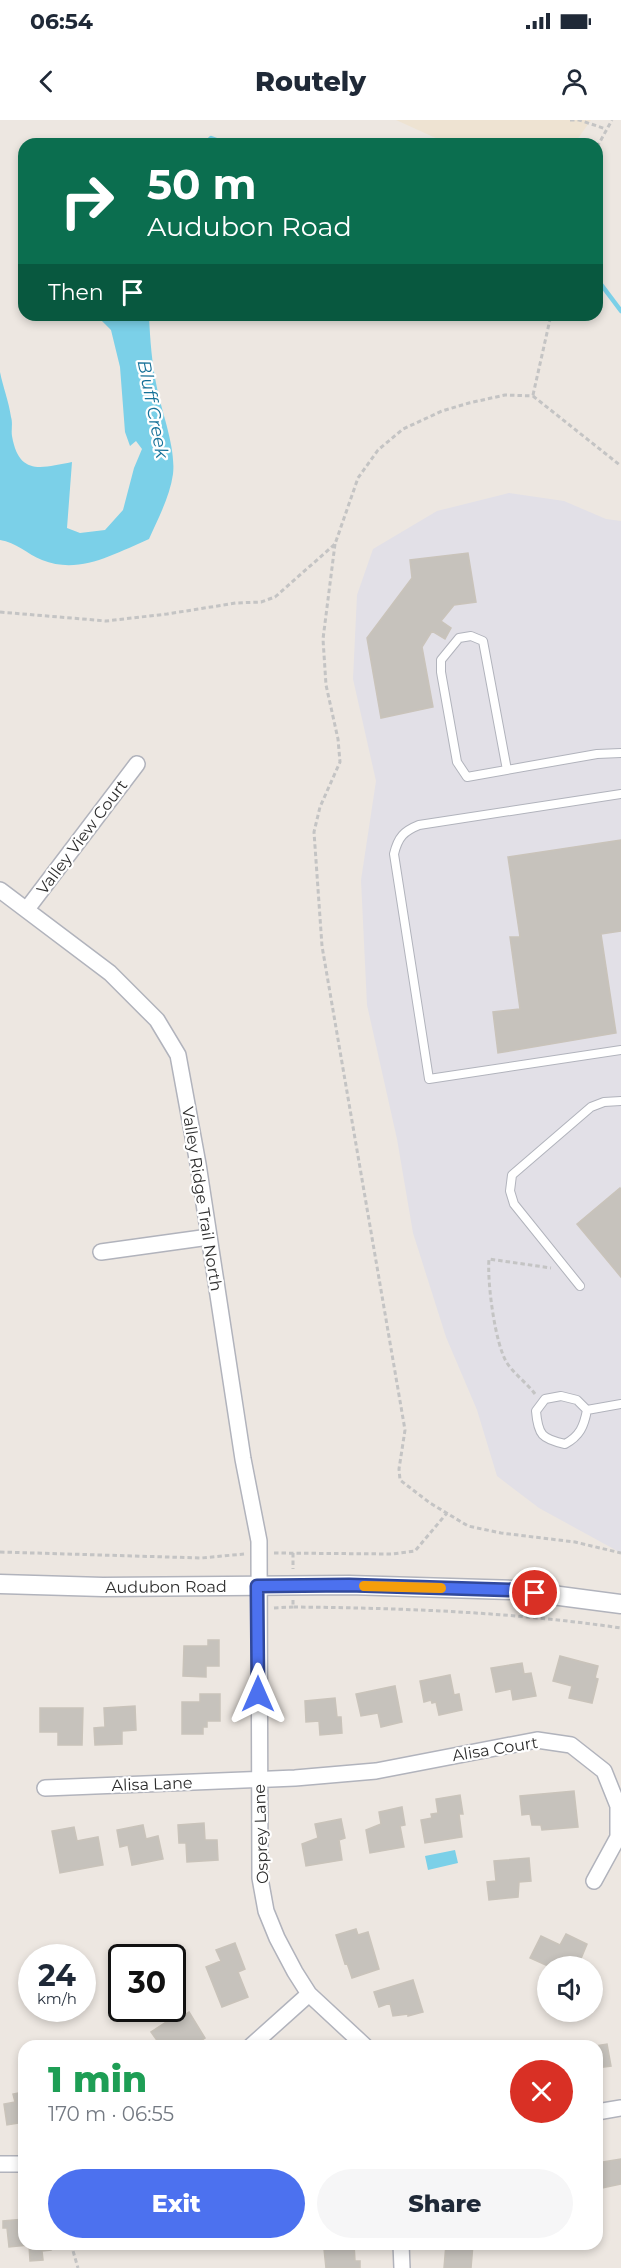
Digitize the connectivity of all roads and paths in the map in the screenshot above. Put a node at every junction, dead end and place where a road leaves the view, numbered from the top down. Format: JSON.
{"nodes":[{"id":1,"x":570,"y":120,"type":"edge"},
{"id":2,"x":612,"y":120,"type":"edge"},
{"id":3,"x":606,"y":129,"type":"junction"},
{"id":4,"x":602,"y":138,"type":"edge"},
{"id":5,"x":550,"y":321,"type":"edge"},
{"id":6,"x":533,"y":396,"type":"junction"},
{"id":7,"x":621,"y":466,"type":"edge"},
{"id":8,"x":335,"y":544,"type":"junction"},
{"id":9,"x":0,"y":612,"type":"edge"},
{"id":10,"x":621,"y":753,"type":"edge"},
{"id":11,"x":137,"y":764,"type":"dead end"},
{"id":12,"x":507,"y":770,"type":"junction"},
{"id":13,"x":621,"y":794,"type":"edge"},
{"id":14,"x":0,"y":890,"type":"edge"},
{"id":15,"x":27,"y":909,"type":"junction"},
{"id":16,"x":621,"y":1050,"type":"edge"},
{"id":17,"x":621,"y":1101,"type":"edge"},
{"id":18,"x":209,"y":1237,"type":"junction"},
{"id":19,"x":101,"y":1252,"type":"dead end"},
{"id":20,"x":560,"y":1261,"type":"junction"},
{"id":21,"x":579,"y":1286,"type":"dead end"},
{"id":22,"x":542,"y":1404,"type":"junction"},
{"id":23,"x":621,"y":1404,"type":"edge"},
{"id":24,"x":587,"y":1410,"type":"junction"},
{"id":25,"x":447,"y":1513,"type":"junction"},
{"id":26,"x":0,"y":1552,"type":"edge"},
{"id":27,"x":258,"y":1553,"type":"junction"},
{"id":28,"x":293,"y":1553,"type":"junction"},
{"id":29,"x":621,"y":1553,"type":"edge"},
{"id":30,"x":0,"y":1584,"type":"edge"},
{"id":31,"x":257,"y":1586,"type":"junction"},
{"id":32,"x":293,"y":1586,"type":"junction"},
{"id":33,"x":621,"y":1604,"type":"edge"},
{"id":34,"x":621,"y":1628,"type":"edge"},
{"id":35,"x":259,"y":1780,"type":"junction"},
{"id":36,"x":45,"y":1788,"type":"dead end"},
{"id":37,"x":594,"y":1881,"type":"dead end"},
{"id":38,"x":309,"y":1994,"type":"junction"},
{"id":39,"x":258,"y":2040,"type":"edge"},
{"id":40,"x":359,"y":2040,"type":"edge"},
{"id":41,"x":621,"y":2108,"type":"edge"},
{"id":42,"x":603,"y":2111,"type":"edge"},
{"id":43,"x":0,"y":2164,"type":"edge"},
{"id":44,"x":18,"y":2164,"type":"edge"},
{"id":45,"x":73,"y":2250,"type":"edge"},
{"id":46,"x":401,"y":2250,"type":"edge"},
{"id":47,"x":78,"y":2268,"type":"edge"},
{"id":48,"x":402,"y":2268,"type":"edge"}],
"edges":[{"from":1,"to":3,"type":"path"},
{"from":2,"to":3,"type":"path"},
{"from":3,"to":4,"type":"path"},
{"from":5,"to":6,"type":"path"},
{"from":6,"to":7,"type":"path"},
{"from":6,"to":8,"type":"path"},
{"from":8,"to":9,"type":"path"},
{"from":8,"to":25,"type":"path"},
{"from":10,"to":12,"type":"lane"},
{"from":11,"to":15,"type":"street","name":"Valley View Court"},
{"from":12,"to":12,"type":"lane"},
{"from":13,"to":16,"type":"lane"},
{"from":14,"to":15,"type":"street","name":"Valley Ridge Trail North"},
{"from":15,"to":18,"type":"street","name":"Valley Ridge Trail North"},
{"from":17,"to":20,"type":"lane"},
{"from":18,"to":19,"type":"street"},
{"from":18,"to":27,"type":"street","name":"Valley Ridge Trail North"},
{"from":20,"to":21,"type":"lane"},
{"from":20,"to":22,"type":"path"},
{"from":22,"to":24,"type":"lane"},
{"from":22,"to":24,"type":"lane"},
{"from":23,"to":24,"type":"lane"},
{"from":25,"to":28,"type":"path"},
{"from":25,"to":29,"type":"path"},
{"from":26,"to":27,"type":"path"},
{"from":27,"to":28,"type":"path"},
{"from":27,"to":31,"type":"street","name":"Valley Ridge Trail North"},
{"from":28,"to":32,"type":"path"},
{"from":30,"to":31,"type":"street","name":"Audubon Road"},
{"from":31,"to":32,"type":"street","name":"Audubon Road"},
{"from":31,"to":35,"type":"street","name":"Osprey Lane"},
{"from":32,"to":33,"type":"street","name":"Audubon Road"},
{"from":32,"to":34,"type":"path"},
{"from":35,"to":36,"type":"street","name":"Alisa Lane"},
{"from":35,"to":37,"type":"street","name":"Alisa Court"},
{"from":35,"to":38,"type":"street","name":"Osprey Lane"},
{"from":38,"to":39,"type":"street"},
{"from":38,"to":40,"type":"street","name":"Osprey Lane"},
{"from":41,"to":42,"type":"street"},
{"from":43,"to":44,"type":"street"},
{"from":45,"to":47,"type":"path"},
{"from":46,"to":48,"type":"street"}]}
